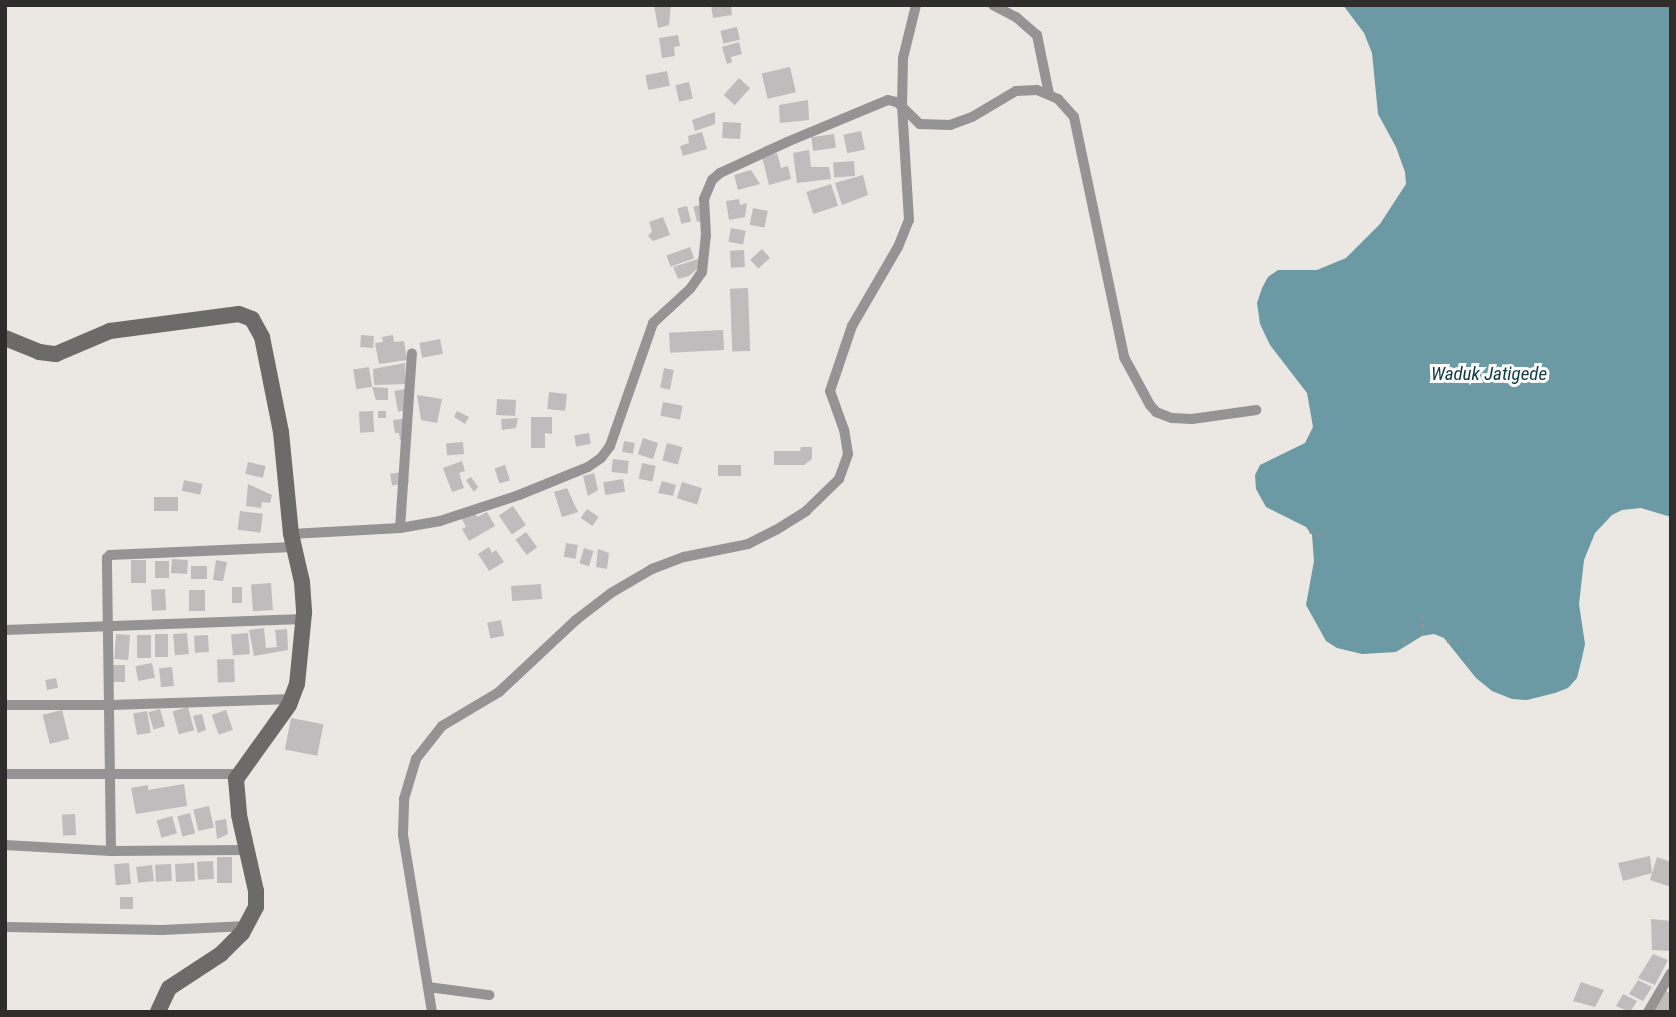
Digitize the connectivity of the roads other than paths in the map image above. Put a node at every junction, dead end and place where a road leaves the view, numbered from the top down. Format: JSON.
{"nodes":[{"id":1,"x":916,"y":5,"type":"edge"},
{"id":2,"x":993,"y":5,"type":"edge"},
{"id":3,"x":1049,"y":94,"type":"junction"},
{"id":4,"x":902,"y":107,"type":"junction"},
{"id":5,"x":5,"y":338,"type":"edge"},
{"id":6,"x":412,"y":353,"type":"dead end"},
{"id":7,"x":1256,"y":410,"type":"dead end"},
{"id":8,"x":400,"y":528,"type":"junction"},
{"id":9,"x":292,"y":540,"type":"junction"},
{"id":10,"x":304,"y":619,"type":"junction"},
{"id":11,"x":109,"y":628,"type":"junction"},
{"id":12,"x":5,"y":630,"type":"edge"},
{"id":13,"x":293,"y":699,"type":"junction"},
{"id":14,"x":5,"y":705,"type":"edge"},
{"id":15,"x":111,"y":705,"type":"junction"},
{"id":16,"x":5,"y":774,"type":"edge"},
{"id":17,"x":111,"y":774,"type":"junction"},
{"id":18,"x":238,"y":774,"type":"junction"},
{"id":19,"x":5,"y":845,"type":"edge"},
{"id":20,"x":246,"y":850,"type":"junction"},
{"id":21,"x":111,"y":852,"type":"junction"},
{"id":22,"x":247,"y":926,"type":"junction"},
{"id":23,"x":8,"y":927,"type":"dead end"},
{"id":24,"x":1671,"y":973,"type":"edge"},
{"id":25,"x":428,"y":987,"type":"junction"},
{"id":26,"x":489,"y":995,"type":"dead end"},
{"id":27,"x":158,"y":1012,"type":"edge"},
{"id":28,"x":432,"y":1012,"type":"edge"},
{"id":29,"x":1648,"y":1012,"type":"edge"}],
"edges":[{"from":1,"to":4,"type":"street"},
{"from":2,"to":3,"type":"street"},
{"from":3,"to":4,"type":"street"},
{"from":3,"to":7,"type":"street"},
{"from":4,"to":8,"type":"street"},
{"from":4,"to":25,"type":"street"},
{"from":5,"to":9,"type":"street"},
{"from":6,"to":8,"type":"street"},
{"from":8,"to":9,"type":"street"},
{"from":9,"to":10,"type":"street"},
{"from":9,"to":11,"type":"street"},
{"from":10,"to":11,"type":"street"},
{"from":10,"to":13,"type":"street"},
{"from":11,"to":12,"type":"street"},
{"from":11,"to":15,"type":"street"},
{"from":13,"to":15,"type":"street"},
{"from":13,"to":18,"type":"street"},
{"from":14,"to":15,"type":"street"},
{"from":15,"to":17,"type":"street"},
{"from":16,"to":17,"type":"street"},
{"from":17,"to":18,"type":"street"},
{"from":17,"to":21,"type":"street"},
{"from":18,"to":20,"type":"street"},
{"from":19,"to":21,"type":"street"},
{"from":20,"to":21,"type":"street"},
{"from":20,"to":22,"type":"street"},
{"from":22,"to":23,"type":"street"},
{"from":22,"to":27,"type":"street"},
{"from":24,"to":29,"type":"street"},
{"from":25,"to":26,"type":"street"},
{"from":25,"to":28,"type":"street"}]}
